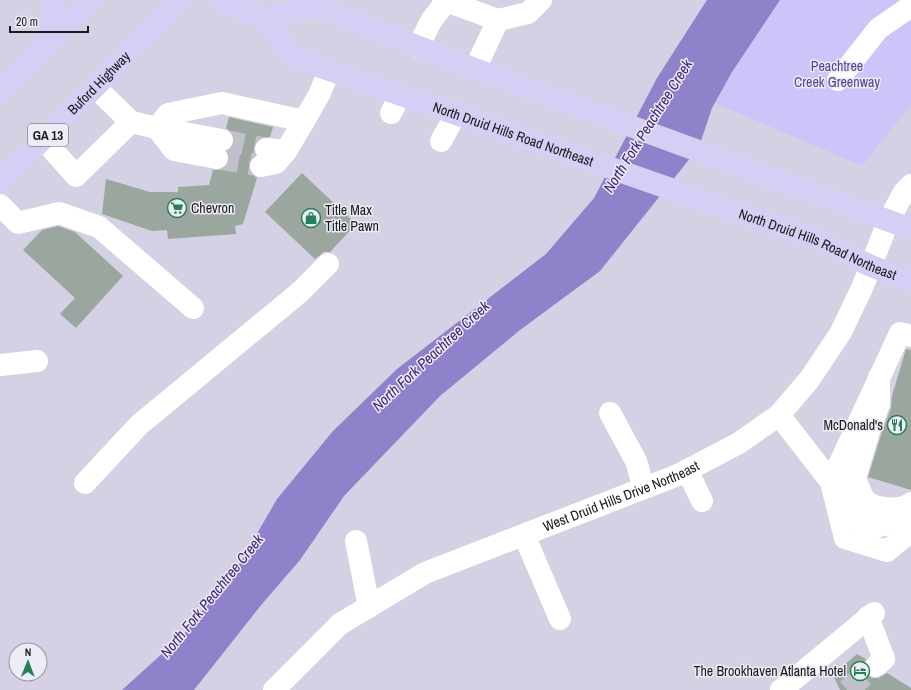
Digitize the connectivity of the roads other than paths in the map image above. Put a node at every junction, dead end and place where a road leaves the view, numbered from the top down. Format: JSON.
{"nodes":[{"id":1,"x":54,"y":0,"type":"edge"},
{"id":2,"x":90,"y":0,"type":"edge"},
{"id":3,"x":180,"y":0,"type":"edge"},
{"id":4,"x":219,"y":0,"type":"edge"},
{"id":5,"x":541,"y":0,"type":"edge"},
{"id":6,"x":446,"y":1,"type":"edge"},
{"id":7,"x":314,"y":3,"type":"edge"},
{"id":8,"x":911,"y":6,"type":"edge"},
{"id":9,"x":265,"y":19,"type":"junction"},
{"id":10,"x":498,"y":20,"type":"junction"},
{"id":11,"x":418,"y":47,"type":"junction"},
{"id":12,"x":38,"y":52,"type":"junction"},
{"id":13,"x":475,"y":69,"type":"junction"},
{"id":14,"x":329,"y":70,"type":"junction"},
{"id":15,"x":838,"y":80,"type":"dead end"},
{"id":16,"x":95,"y":87,"type":"junction"},
{"id":17,"x":0,"y":91,"type":"edge"},
{"id":18,"x":456,"y":114,"type":"junction"},
{"id":19,"x":131,"y":122,"type":"junction"},
{"id":20,"x":304,"y":122,"type":"junction"},
{"id":21,"x":157,"y":128,"type":"junction"},
{"id":22,"x":43,"y":139,"type":"junction"},
{"id":23,"x":442,"y":141,"type":"dead end"},
{"id":24,"x":219,"y":149,"type":"tunnel mouth"},
{"id":25,"x":271,"y":156,"type":"dead end"},
{"id":26,"x":0,"y":182,"type":"edge"},
{"id":27,"x":911,"y":185,"type":"edge"},
{"id":28,"x":0,"y":205,"type":"edge"},
{"id":29,"x":888,"y":222,"type":"junction"},
{"id":30,"x":911,"y":229,"type":"edge"},
{"id":31,"x":328,"y":264,"type":"dead end"},
{"id":32,"x":871,"y":266,"type":"junction"},
{"id":33,"x":911,"y":282,"type":"edge"},
{"id":34,"x":193,"y":308,"type":"dead end"},
{"id":35,"x":911,"y":336,"type":"edge"},
{"id":36,"x":37,"y":361,"type":"dead end"},
{"id":37,"x":0,"y":365,"type":"edge"},
{"id":38,"x":879,"y":377,"type":"junction"},
{"id":39,"x":610,"y":413,"type":"dead end"},
{"id":40,"x":779,"y":415,"type":"junction"},
{"id":41,"x":687,"y":470,"type":"junction"},
{"id":42,"x":855,"y":478,"type":"junction"},
{"id":43,"x":831,"y":482,"type":"junction"},
{"id":44,"x":85,"y":483,"type":"dead end"},
{"id":45,"x":644,"y":488,"type":"junction"},
{"id":46,"x":702,"y":501,"type":"dead end"},
{"id":47,"x":911,"y":503,"type":"edge"},
{"id":48,"x":911,"y":509,"type":"edge"},
{"id":49,"x":911,"y":531,"type":"edge"},
{"id":50,"x":524,"y":535,"type":"junction"},
{"id":51,"x":356,"y":541,"type":"dead end"},
{"id":52,"x":369,"y":607,"type":"junction"},
{"id":53,"x":560,"y":619,"type":"dead end"},
{"id":54,"x":876,"y":666,"type":"tunnel mouth"},
{"id":55,"x":793,"y":687,"type":"edge"},
{"id":56,"x":274,"y":690,"type":"edge"}],
"edges":[{"from":1,"to":12,"type":"main road"},
{"from":2,"to":12,"type":"main road"},
{"from":3,"to":16,"type":"main road","name":"Buford Highway","number":"GA 13"},
{"from":4,"to":9,"type":"main road","name":"North Druid Hills Road Northeast"},
{"from":5,"to":10,"type":"street"},
{"from":6,"to":10,"type":"street"},
{"from":6,"to":11,"type":"street"},
{"from":7,"to":9,"type":"main road"},
{"from":7,"to":11,"type":"main road"},
{"from":8,"to":15,"type":"street"},
{"from":9,"to":14,"type":"main road","name":"North Druid Hills Road Northeast"},
{"from":10,"to":13,"type":"street"},
{"from":11,"to":13,"type":"main road"},
{"from":12,"to":17,"type":"main road"},
{"from":13,"to":29,"type":"main road"},
{"from":14,"to":18,"type":"main road","name":"North Druid Hills Road Northeast"},
{"from":14,"to":20,"type":"street"},
{"from":16,"to":19,"type":"street"},
{"from":16,"to":22,"type":"main road","name":"Buford Highway","number":"GA 13"},
{"from":18,"to":23,"type":"street"},
{"from":18,"to":32,"type":"main road","name":"North Druid Hills Road Northeast"},
{"from":19,"to":21,"type":"street"},
{"from":19,"to":22,"type":"street"},
{"from":20,"to":21,"type":"street"},
{"from":20,"to":25,"type":"street"},
{"from":21,"to":24,"type":"street"},
{"from":22,"to":26,"type":"main road","name":"Buford Highway","number":"GA 13"},
{"from":27,"to":29,"type":"street","name":"West Druid Hills Drive Northeast"},
{"from":28,"to":34,"type":"street"},
{"from":29,"to":30,"type":"main road"},
{"from":29,"to":32,"type":"street","name":"West Druid Hills Drive Northeast"},
{"from":31,"to":44,"type":"street"},
{"from":32,"to":33,"type":"main road","name":"North Druid Hills Road Northeast"},
{"from":32,"to":40,"type":"street","name":"West Druid Hills Drive Northeast"},
{"from":35,"to":38,"type":"street"},
{"from":36,"to":37,"type":"street"},
{"from":38,"to":42,"type":"street"},
{"from":38,"to":43,"type":"street"},
{"from":39,"to":45,"type":"street"},
{"from":40,"to":41,"type":"street","name":"West Druid Hills Drive Northeast"},
{"from":40,"to":43,"type":"street"},
{"from":41,"to":45,"type":"street","name":"West Druid Hills Drive Northeast"},
{"from":41,"to":46,"type":"street"},
{"from":42,"to":47,"type":"street"},
{"from":42,"to":48,"type":"street"},
{"from":43,"to":49,"type":"street"},
{"from":45,"to":50,"type":"street","name":"West Druid Hills Drive Northeast"},
{"from":50,"to":52,"type":"street","name":"West Druid Hills Drive Northeast"},
{"from":50,"to":53,"type":"street"},
{"from":51,"to":52,"type":"street"},
{"from":52,"to":56,"type":"street","name":"West Druid Hills Drive Northeast"},
{"from":54,"to":55,"type":"street"}]}
